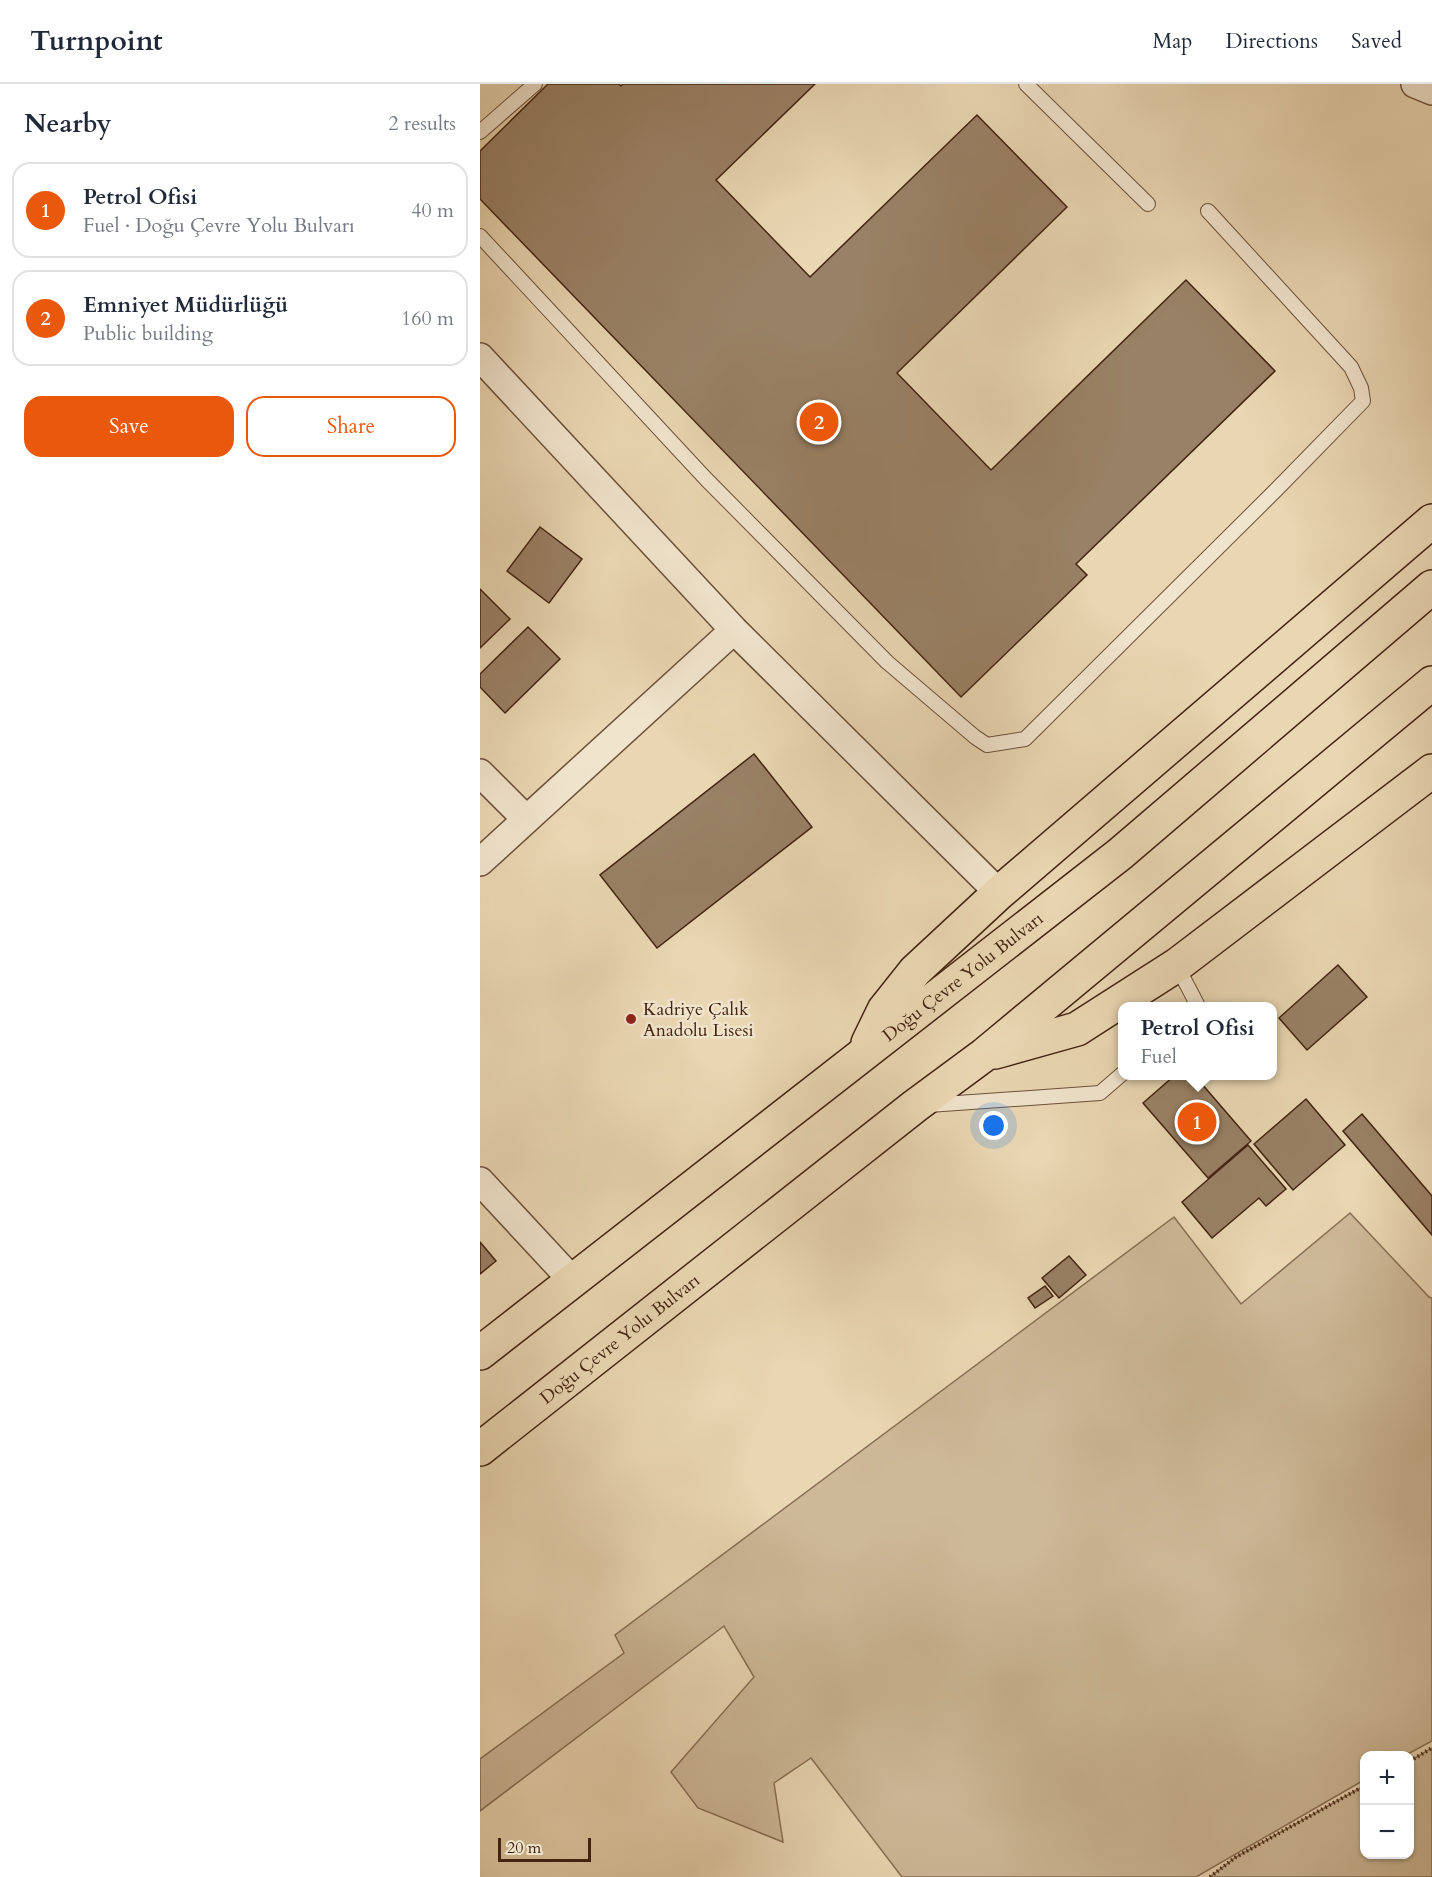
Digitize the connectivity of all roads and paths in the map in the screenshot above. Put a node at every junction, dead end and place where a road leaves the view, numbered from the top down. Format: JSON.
{"nodes":[{"id":1,"x":535,"y":84,"type":"edge"},
{"id":2,"x":1026,"y":84,"type":"edge"},
{"id":3,"x":1415,"y":84,"type":"edge"},
{"id":4,"x":1432,"y":91,"type":"edge"},
{"id":5,"x":480,"y":132,"type":"edge"},
{"id":6,"x":1148,"y":204,"type":"dead end"},
{"id":7,"x":1208,"y":211,"type":"dead end"},
{"id":8,"x":480,"y":236,"type":"edge"},
{"id":9,"x":480,"y":357,"type":"edge"},
{"id":10,"x":1432,"y":521,"type":"edge"},
{"id":11,"x":1432,"y":587,"type":"edge"},
{"id":12,"x":734,"y":630,"type":"junction"},
{"id":13,"x":1432,"y":683,"type":"edge"},
{"id":14,"x":1432,"y":771,"type":"edge"},
{"id":15,"x":480,"y":773,"type":"edge"},
{"id":16,"x":526,"y":819,"type":"junction"},
{"id":17,"x":480,"y":862,"type":"edge"},
{"id":18,"x":999,"y":893,"type":"junction"},
{"id":19,"x":1177,"y":965,"type":"junction"},
{"id":20,"x":1119,"y":1002,"type":"edge"},
{"id":21,"x":1196,"y":1002,"type":"edge"},
{"id":22,"x":1118,"y":1003,"type":"edge"},
{"id":23,"x":863,"y":1053,"type":"junction"},
{"id":24,"x":984,"y":1054,"type":"junction"},
{"id":25,"x":1118,"y":1077,"type":"edge"},
{"id":26,"x":915,"y":1106,"type":"junction"},
{"id":27,"x":480,"y":1181,"type":"edge"},
{"id":28,"x":572,"y":1280,"type":"junction"},
{"id":29,"x":480,"y":1353,"type":"edge"},
{"id":30,"x":480,"y":1449,"type":"edge"},
{"id":31,"x":1432,"y":1748,"type":"edge"},
{"id":32,"x":1414,"y":1759,"type":"edge"},
{"id":33,"x":1360,"y":1789,"type":"edge"},
{"id":34,"x":1210,"y":1877,"type":"edge"}],
"edges":[{"from":1,"to":5,"type":"lane"},
{"from":2,"to":6,"type":"lane"},
{"from":3,"to":4,"type":"street"},
{"from":7,"to":8,"type":"lane"},
{"from":9,"to":12,"type":"street"},
{"from":10,"to":18,"type":"highway"},
{"from":11,"to":23,"type":"highway","name":"Doğu Çevre Yolu Bulvarı"},
{"from":12,"to":16,"type":"street"},
{"from":12,"to":18,"type":"street"},
{"from":13,"to":24,"type":"highway","name":"Doğu Çevre Yolu Bulvarı"},
{"from":14,"to":19,"type":"highway"},
{"from":15,"to":16,"type":"street"},
{"from":16,"to":17,"type":"street"},
{"from":18,"to":23,"type":"highway"},
{"from":19,"to":20,"type":"highway"},
{"from":19,"to":21,"type":"lane"},
{"from":22,"to":24,"type":"highway"},
{"from":23,"to":28,"type":"highway","name":"Doğu Çevre Yolu Bulvarı"},
{"from":24,"to":26,"type":"highway","name":"Doğu Çevre Yolu Bulvarı"},
{"from":25,"to":26,"type":"lane"},
{"from":26,"to":30,"type":"highway","name":"Doğu Çevre Yolu Bulvarı"},
{"from":27,"to":28,"type":"street"},
{"from":28,"to":29,"type":"highway","name":"Doğu Çevre Yolu Bulvarı"},
{"from":31,"to":32,"type":"path"},
{"from":33,"to":34,"type":"path"}]}
